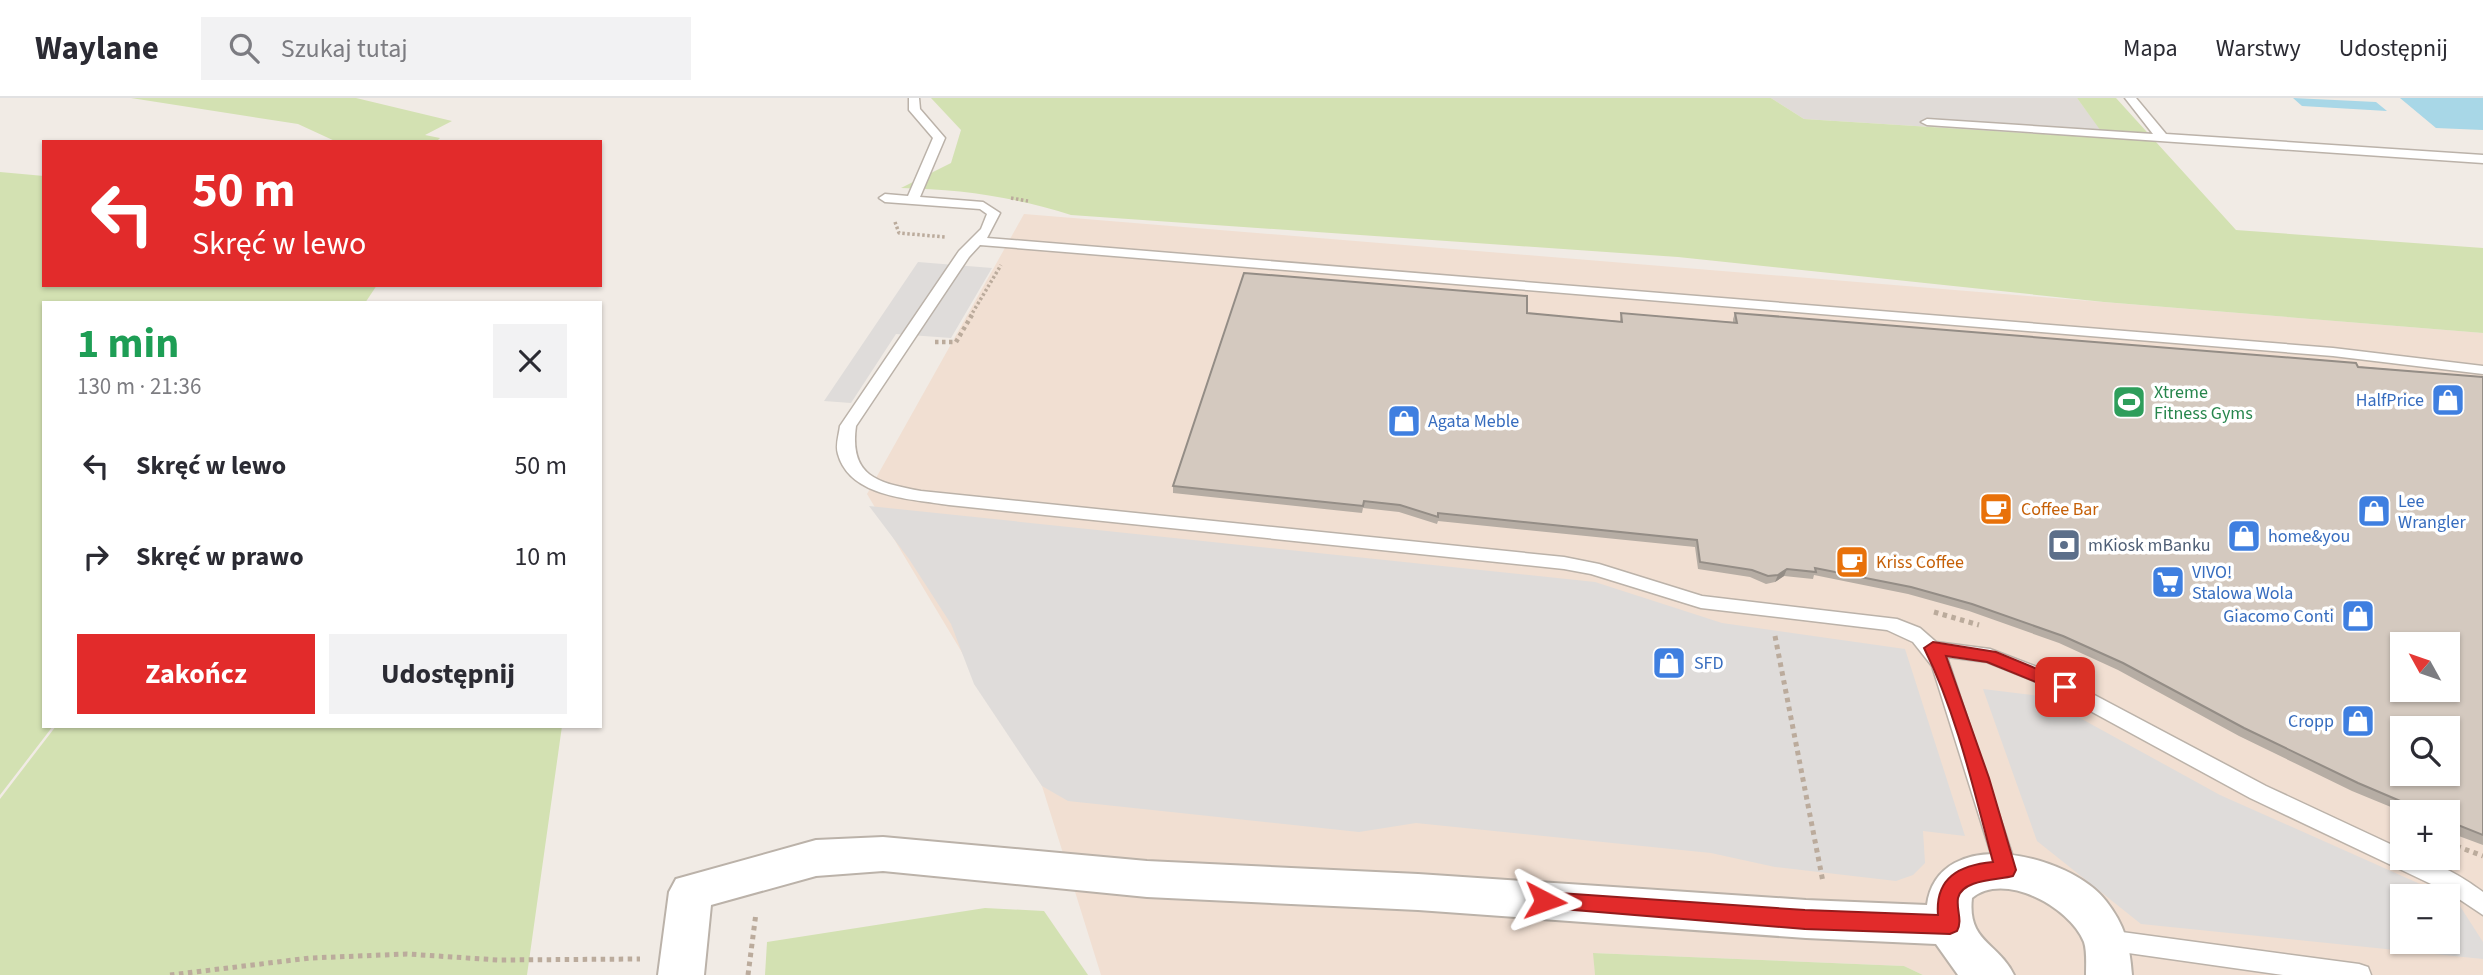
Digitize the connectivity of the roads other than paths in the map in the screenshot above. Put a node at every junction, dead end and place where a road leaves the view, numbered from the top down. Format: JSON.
{"nodes":[{"id":1,"x":914,"y":98,"type":"edge"},
{"id":2,"x":2130,"y":98,"type":"edge"},
{"id":3,"x":1927,"y":122,"type":"dead end"},
{"id":4,"x":2163,"y":138,"type":"junction"},
{"id":5,"x":2483,"y":159,"type":"edge"},
{"id":6,"x":889,"y":198,"type":"road end"},
{"id":7,"x":913,"y":199,"type":"junction"},
{"id":8,"x":976,"y":241,"type":"junction"},
{"id":9,"x":2483,"y":370,"type":"edge"},
{"id":10,"x":1933,"y":648,"type":"junction"},
{"id":11,"x":2006,"y":870,"type":"junction"},
{"id":12,"x":2483,"y":905,"type":"edge"},
{"id":13,"x":1950,"y":925,"type":"junction"},
{"id":14,"x":2108,"y":958,"type":"edge"},
{"id":15,"x":682,"y":965,"type":"edge"},
{"id":16,"x":1991,"y":975,"type":"edge"},
{"id":17,"x":2359,"y":975,"type":"edge"}],
"edges":[{"from":1,"to":7,"type":"lane"},
{"from":2,"to":4,"type":"lane"},
{"from":3,"to":4,"type":"lane"},
{"from":4,"to":5,"type":"lane"},
{"from":6,"to":7,"type":"lane"},
{"from":7,"to":8,"type":"lane"},
{"from":8,"to":9,"type":"lane"},
{"from":8,"to":10,"type":"lane"},
{"from":10,"to":11,"type":"lane"},
{"from":10,"to":12,"type":"lane"},
{"from":11,"to":13,"type":"street"},
{"from":11,"to":14,"type":"street"},
{"from":13,"to":15,"type":"street"},
{"from":13,"to":16,"type":"street"},
{"from":14,"to":17,"type":"lane"}]}
